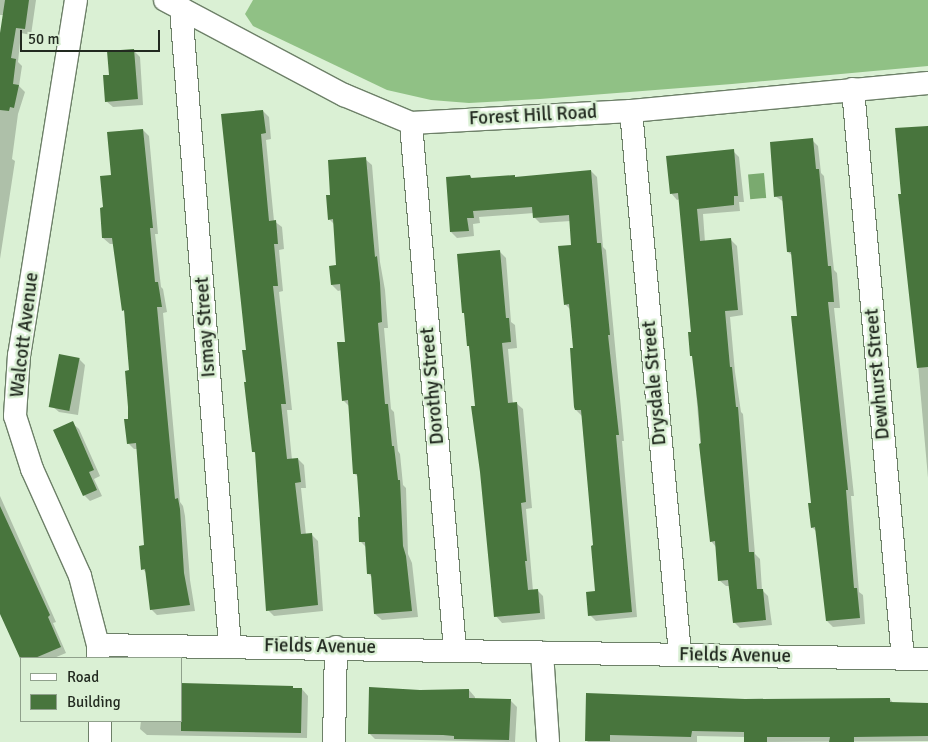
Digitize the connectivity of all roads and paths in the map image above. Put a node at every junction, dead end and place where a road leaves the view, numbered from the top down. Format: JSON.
{"nodes":[{"id":1,"x":76,"y":0,"type":"edge"},
{"id":2,"x":173,"y":4,"type":"edge"},
{"id":3,"x":928,"y":83,"type":"edge"},
{"id":4,"x":853,"y":89,"type":"junction"},
{"id":5,"x":631,"y":111,"type":"junction"},
{"id":6,"x":411,"y":123,"type":"junction"},
{"id":7,"x":230,"y":646,"type":"junction"},
{"id":8,"x":336,"y":647,"type":"junction"},
{"id":9,"x":455,"y":650,"type":"junction"},
{"id":10,"x":98,"y":651,"type":"edge"},
{"id":11,"x":542,"y":653,"type":"junction"},
{"id":12,"x":680,"y":654,"type":"junction"},
{"id":13,"x":903,"y":659,"type":"junction"},
{"id":14,"x":928,"y":660,"type":"edge"},
{"id":15,"x":100,"y":722,"type":"edge"},
{"id":16,"x":100,"y":742,"type":"edge"},
{"id":17,"x":334,"y":742,"type":"edge"},
{"id":18,"x":548,"y":742,"type":"edge"}],
"edges":[{"from":1,"to":10,"type":"street","name":"Walcott Avenue"},
{"from":2,"to":6,"type":"street","name":"Forest Hill Road"},
{"from":2,"to":7,"type":"street","name":"Ismay Street"},
{"from":3,"to":4,"type":"street","name":"Forest Hill Road"},
{"from":4,"to":5,"type":"street","name":"Forest Hill Road"},
{"from":4,"to":13,"type":"street","name":"Dewhurst Street"},
{"from":5,"to":6,"type":"street","name":"Forest Hill Road"},
{"from":5,"to":12,"type":"street","name":"Drysdale Street"},
{"from":6,"to":9,"type":"street","name":"Dorothy Street"},
{"from":7,"to":8,"type":"street","name":"Fields Avenue"},
{"from":7,"to":10,"type":"street","name":"Fields Avenue"},
{"from":8,"to":9,"type":"street","name":"Fields Avenue"},
{"from":8,"to":17,"type":"street"},
{"from":9,"to":11,"type":"street","name":"Fields Avenue"},
{"from":11,"to":12,"type":"street","name":"Fields Avenue"},
{"from":11,"to":18,"type":"street"},
{"from":12,"to":13,"type":"street","name":"Fields Avenue"},
{"from":13,"to":14,"type":"street","name":"Fields Avenue"},
{"from":15,"to":16,"type":"street"}]}
